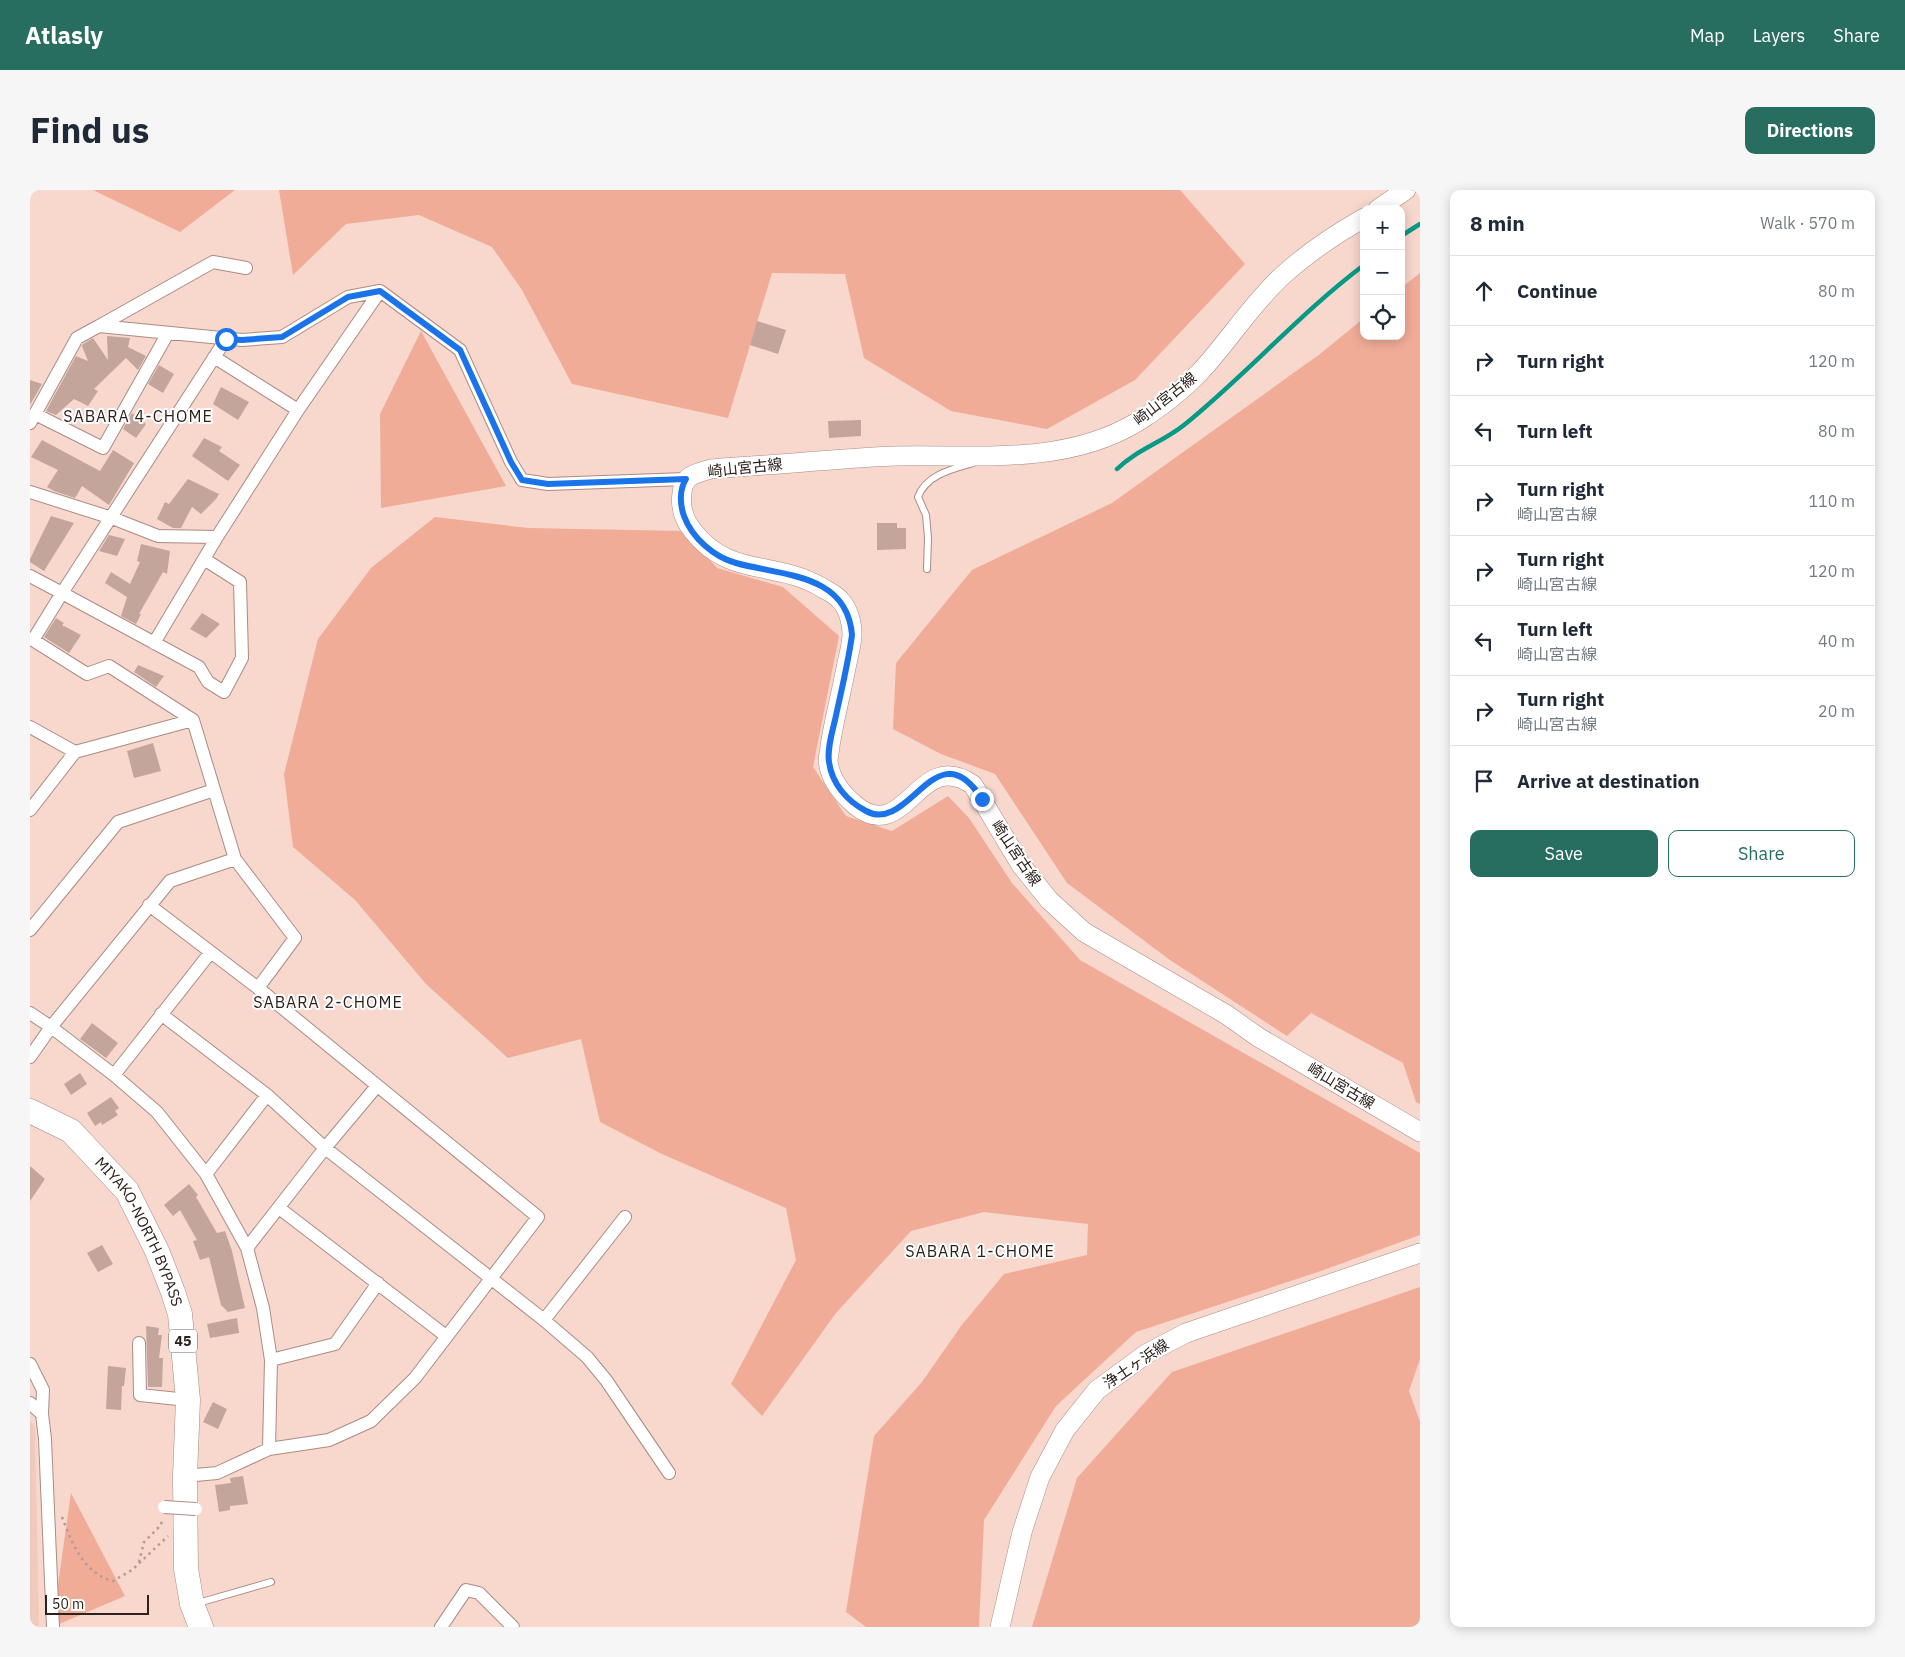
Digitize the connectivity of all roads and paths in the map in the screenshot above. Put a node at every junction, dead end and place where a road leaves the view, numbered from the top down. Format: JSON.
{"nodes":[{"id":1,"x":1406,"y":190,"type":"edge"},
{"id":2,"x":1384,"y":205,"type":"edge"},
{"id":3,"x":1360,"y":221,"type":"edge"},
{"id":4,"x":246,"y":268,"type":"dead end"},
{"id":5,"x":380,"y":291,"type":"junction"},
{"id":6,"x":99,"y":326,"type":"junction"},
{"id":7,"x":168,"y":333,"type":"junction"},
{"id":8,"x":226,"y":339,"type":"junction"},
{"id":9,"x":214,"y":358,"type":"junction"},
{"id":10,"x":298,"y":410,"type":"junction"},
{"id":11,"x":32,"y":419,"type":"edge"},
{"id":12,"x":991,"y":457,"type":"junction"},
{"id":13,"x":686,"y":479,"type":"junction"},
{"id":14,"x":30,"y":492,"type":"edge"},
{"id":15,"x":112,"y":518,"type":"junction"},
{"id":16,"x":217,"y":538,"type":"junction"},
{"id":17,"x":204,"y":559,"type":"junction"},
{"id":18,"x":927,"y":569,"type":"dead end"},
{"id":19,"x":30,"y":576,"type":"edge"},
{"id":20,"x":62,"y":593,"type":"junction"},
{"id":21,"x":31,"y":641,"type":"edge"},
{"id":22,"x":154,"y":644,"type":"junction"},
{"id":23,"x":193,"y":720,"type":"junction"},
{"id":24,"x":30,"y":728,"type":"edge"},
{"id":25,"x":75,"y":752,"type":"junction"},
{"id":26,"x":214,"y":790,"type":"junction"},
{"id":27,"x":30,"y":810,"type":"edge"},
{"id":28,"x":235,"y":859,"type":"junction"},
{"id":29,"x":149,"y":905,"type":"junction"},
{"id":30,"x":30,"y":930,"type":"edge"},
{"id":31,"x":210,"y":953,"type":"junction"},
{"id":32,"x":258,"y":988,"type":"junction"},
{"id":33,"x":30,"y":1013,"type":"edge"},
{"id":34,"x":161,"y":1014,"type":"junction"},
{"id":35,"x":51,"y":1026,"type":"junction"},
{"id":36,"x":30,"y":1057,"type":"edge"},
{"id":37,"x":114,"y":1075,"type":"junction"},
{"id":38,"x":377,"y":1086,"type":"junction"},
{"id":39,"x":267,"y":1095,"type":"junction"},
{"id":40,"x":30,"y":1111,"type":"edge"},
{"id":41,"x":1420,"y":1132,"type":"edge"},
{"id":42,"x":324,"y":1148,"type":"junction"},
{"id":43,"x":206,"y":1174,"type":"junction"},
{"id":44,"x":280,"y":1208,"type":"junction"},
{"id":45,"x":624,"y":1217,"type":"dead end"},
{"id":46,"x":247,"y":1248,"type":"junction"},
{"id":47,"x":1420,"y":1253,"type":"edge"},
{"id":48,"x":490,"y":1278,"type":"junction"},
{"id":49,"x":378,"y":1283,"type":"junction"},
{"id":50,"x":544,"y":1320,"type":"junction"},
{"id":51,"x":446,"y":1336,"type":"junction"},
{"id":52,"x":139,"y":1343,"type":"dead end"},
{"id":53,"x":271,"y":1360,"type":"junction"},
{"id":54,"x":30,"y":1364,"type":"edge"},
{"id":55,"x":188,"y":1400,"type":"junction"},
{"id":56,"x":30,"y":1403,"type":"edge"},
{"id":57,"x":42,"y":1414,"type":"junction"},
{"id":58,"x":269,"y":1449,"type":"junction"},
{"id":59,"x":669,"y":1472,"type":"dead end"},
{"id":60,"x":184,"y":1476,"type":"junction"},
{"id":61,"x":164,"y":1507,"type":"joint"},
{"id":62,"x":61,"y":1516,"type":"dead end"},
{"id":63,"x":190,"y":1516,"type":"junction"},
{"id":64,"x":139,"y":1562,"type":"junction"},
{"id":65,"x":271,"y":1582,"type":"dead end"},
{"id":66,"x":192,"y":1604,"type":"junction"},
{"id":67,"x":53,"y":1627,"type":"edge"},
{"id":68,"x":201,"y":1627,"type":"edge"},
{"id":69,"x":441,"y":1627,"type":"edge"},
{"id":70,"x":513,"y":1627,"type":"edge"},
{"id":71,"x":1000,"y":1627,"type":"edge"}],
"edges":[{"from":1,"to":2,"type":"main road"},
{"from":3,"to":12,"type":"main road","name":"崎山宮古線"},
{"from":4,"to":6,"type":"street"},
{"from":5,"to":8,"type":"street"},
{"from":5,"to":10,"type":"street"},
{"from":5,"to":13,"type":"street"},
{"from":6,"to":7,"type":"street"},
{"from":6,"to":11,"type":"street"},
{"from":7,"to":8,"type":"street"},
{"from":7,"to":11,"type":"street"},
{"from":8,"to":9,"type":"street"},
{"from":9,"to":10,"type":"street"},
{"from":9,"to":15,"type":"street"},
{"from":10,"to":16,"type":"street"},
{"from":12,"to":13,"type":"main road","name":"崎山宮古線"},
{"from":12,"to":18,"type":"lane"},
{"from":13,"to":41,"type":"main road","name":"崎山宮古線"},
{"from":14,"to":15,"type":"street"},
{"from":15,"to":16,"type":"street"},
{"from":15,"to":20,"type":"street"},
{"from":16,"to":17,"type":"street"},
{"from":17,"to":22,"type":"street"},
{"from":17,"to":22,"type":"street"},
{"from":19,"to":20,"type":"street"},
{"from":20,"to":21,"type":"street"},
{"from":20,"to":22,"type":"street"},
{"from":21,"to":23,"type":"street"},
{"from":23,"to":25,"type":"street"},
{"from":23,"to":26,"type":"street"},
{"from":24,"to":25,"type":"street"},
{"from":25,"to":27,"type":"street"},
{"from":26,"to":28,"type":"street"},
{"from":26,"to":30,"type":"street"},
{"from":28,"to":29,"type":"street"},
{"from":28,"to":32,"type":"street"},
{"from":29,"to":31,"type":"street"},
{"from":29,"to":35,"type":"street"},
{"from":31,"to":32,"type":"street"},
{"from":31,"to":34,"type":"street"},
{"from":32,"to":38,"type":"street"},
{"from":33,"to":35,"type":"street"},
{"from":34,"to":37,"type":"street"},
{"from":34,"to":39,"type":"street"},
{"from":35,"to":36,"type":"street"},
{"from":35,"to":37,"type":"street"},
{"from":37,"to":43,"type":"street"},
{"from":38,"to":42,"type":"street"},
{"from":38,"to":48,"type":"street"},
{"from":39,"to":42,"type":"street"},
{"from":39,"to":43,"type":"street"},
{"from":40,"to":55,"type":"highway","name":"MIYAKO-NORTH BYPASS","number":"45"},
{"from":42,"to":44,"type":"street"},
{"from":42,"to":48,"type":"street"},
{"from":43,"to":46,"type":"street"},
{"from":44,"to":46,"type":"street"},
{"from":44,"to":49,"type":"street"},
{"from":45,"to":50,"type":"street"},
{"from":46,"to":53,"type":"street"},
{"from":47,"to":71,"type":"main road","name":"浄土ヶ浜線"},
{"from":48,"to":50,"type":"street"},
{"from":48,"to":51,"type":"street"},
{"from":49,"to":51,"type":"street"},
{"from":49,"to":53,"type":"street"},
{"from":50,"to":59,"type":"street"},
{"from":51,"to":58,"type":"street"},
{"from":52,"to":55,"type":"street"},
{"from":53,"to":58,"type":"street"},
{"from":54,"to":57,"type":"street"},
{"from":55,"to":60,"type":"highway","name":"MIYAKO-NORTH BYPASS","number":"45"},
{"from":56,"to":57,"type":"street"},
{"from":57,"to":67,"type":"street"},
{"from":58,"to":60,"type":"street"},
{"from":60,"to":63,"type":"highway","name":"MIYAKO-NORTH BYPASS","number":"45"},
{"from":61,"to":63,"type":"street","bridge":true},
{"from":61,"to":64,"type":"path"},
{"from":62,"to":64,"type":"path"},
{"from":63,"to":64,"type":"path"},
{"from":63,"to":66,"type":"highway","name":"MIYAKO-NORTH BYPASS","number":"45"},
{"from":65,"to":66,"type":"lane"},
{"from":66,"to":68,"type":"highway","name":"MIYAKO-NORTH BYPASS","number":"45"},
{"from":69,"to":70,"type":"street"}]}
